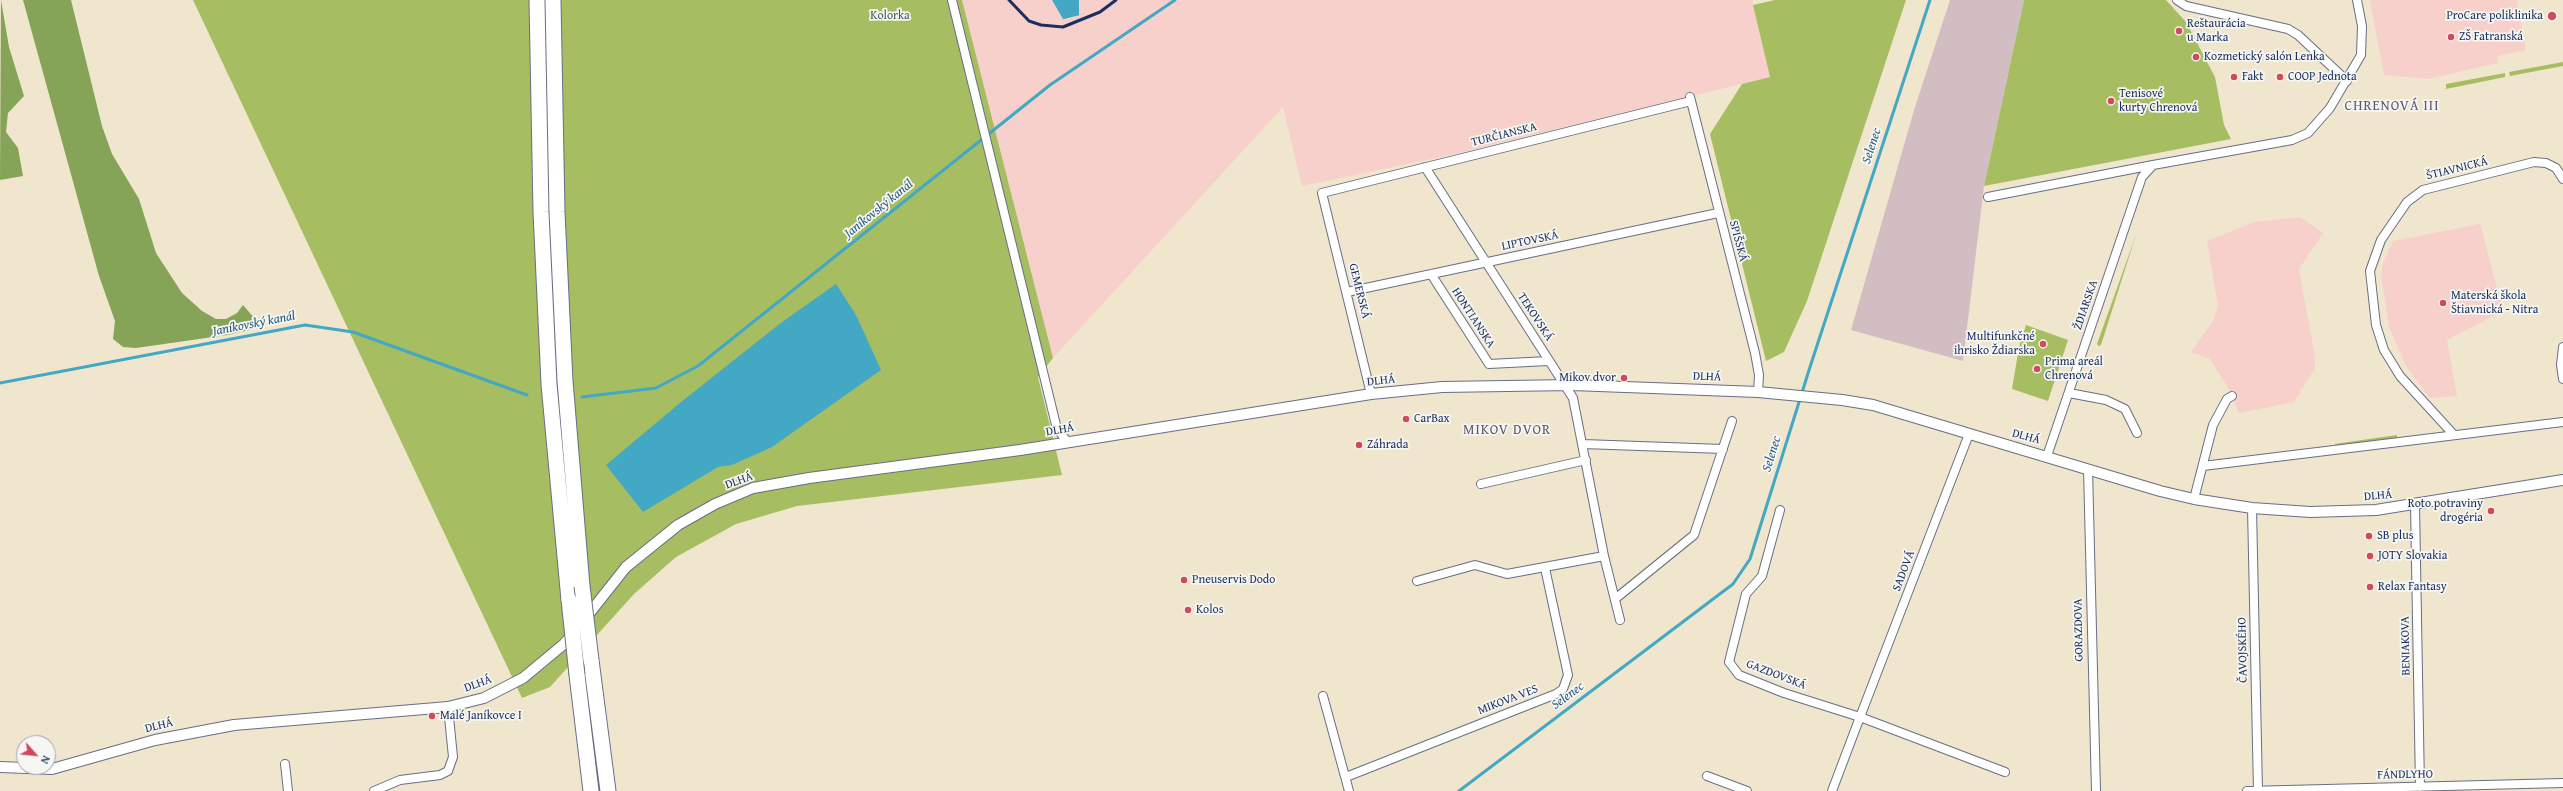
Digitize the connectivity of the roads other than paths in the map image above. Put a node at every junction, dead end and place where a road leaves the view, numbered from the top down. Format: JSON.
{"nodes":[{"id":1,"x":538,"y":0,"type":"edge"},
{"id":2,"x":553,"y":0,"type":"edge"},
{"id":3,"x":952,"y":0,"type":"edge"},
{"id":4,"x":2177,"y":0,"type":"edge"},
{"id":5,"x":2356,"y":0,"type":"edge"},
{"id":6,"x":2347,"y":81,"type":"junction"},
{"id":7,"x":1690,"y":99,"type":"joint"},
{"id":8,"x":2153,"y":165,"type":"junction"},
{"id":9,"x":1425,"y":167,"type":"junction"},
{"id":10,"x":2563,"y":179,"type":"edge"},
{"id":11,"x":1322,"y":193,"type":"joint"},
{"id":12,"x":1988,"y":197,"type":"dead end"},
{"id":13,"x":1718,"y":213,"type":"junction"},
{"id":14,"x":1485,"y":262,"type":"junction"},
{"id":15,"x":1431,"y":274,"type":"junction"},
{"id":16,"x":1347,"y":292,"type":"junction"},
{"id":17,"x":2563,"y":347,"type":"edge"},
{"id":18,"x":1548,"y":361,"type":"junction"},
{"id":19,"x":2563,"y":380,"type":"edge"},
{"id":20,"x":1564,"y":385,"type":"junction"},
{"id":21,"x":1758,"y":392,"type":"junction"},
{"id":22,"x":2069,"y":393,"type":"junction"},
{"id":23,"x":1371,"y":394,"type":"junction"},
{"id":24,"x":2232,"y":396,"type":"dead end"},
{"id":25,"x":1732,"y":421,"type":"dead end"},
{"id":26,"x":2563,"y":422,"type":"edge"},
{"id":27,"x":2137,"y":433,"type":"dead end"},
{"id":28,"x":1969,"y":434,"type":"junction"},
{"id":29,"x":2454,"y":435,"type":"junction"},
{"id":30,"x":1067,"y":441,"type":"junction"},
{"id":31,"x":1583,"y":444,"type":"junction"},
{"id":32,"x":1723,"y":449,"type":"junction"},
{"id":33,"x":2047,"y":456,"type":"junction"},
{"id":34,"x":1586,"y":460,"type":"junction"},
{"id":35,"x":2203,"y":466,"type":"junction"},
{"id":36,"x":2088,"y":469,"type":"junction"},
{"id":37,"x":2563,"y":480,"type":"edge"},
{"id":38,"x":1481,"y":484,"type":"dead end"},
{"id":39,"x":2194,"y":499,"type":"junction"},
{"id":40,"x":2415,"y":505,"type":"junction"},
{"id":41,"x":2252,"y":508,"type":"junction"},
{"id":42,"x":1780,"y":510,"type":"dead end"},
{"id":43,"x":1604,"y":556,"type":"junction"},
{"id":44,"x":1545,"y":568,"type":"junction"},
{"id":45,"x":1417,"y":581,"type":"dead end"},
{"id":46,"x":1615,"y":599,"type":"junction"},
{"id":47,"x":1620,"y":620,"type":"dead end"},
{"id":48,"x":1323,"y":696,"type":"dead end"},
{"id":49,"x":448,"y":707,"type":"junction"},
{"id":50,"x":1860,"y":717,"type":"junction"},
{"id":51,"x":285,"y":764,"type":"dead end"},
{"id":52,"x":0,"y":767,"type":"edge"},
{"id":53,"x":2005,"y":772,"type":"dead end"},
{"id":54,"x":1707,"y":776,"type":"dead end"},
{"id":55,"x":1346,"y":777,"type":"junction"},
{"id":56,"x":2563,"y":783,"type":"edge"},
{"id":57,"x":2420,"y":787,"type":"junction"},
{"id":58,"x":2325,"y":790,"type":"edge"},
{"id":59,"x":2356,"y":790,"type":"edge"},
{"id":60,"x":288,"y":791,"type":"edge"},
{"id":61,"x":374,"y":791,"type":"edge"},
{"id":62,"x":591,"y":791,"type":"edge"},
{"id":63,"x":608,"y":791,"type":"edge"},
{"id":64,"x":1349,"y":791,"type":"edge"},
{"id":65,"x":1747,"y":791,"type":"edge"},
{"id":66,"x":1832,"y":791,"type":"edge"},
{"id":67,"x":2096,"y":791,"type":"edge"},
{"id":68,"x":2247,"y":791,"type":"edge"},
{"id":69,"x":2258,"y":791,"type":"edge"}],
"edges":[{"from":1,"to":62,"type":"highway","bridge":true},
{"from":2,"to":63,"type":"highway","bridge":true},
{"from":3,"to":30,"type":"street"},
{"from":4,"to":6,"type":"street"},
{"from":5,"to":6,"type":"street"},
{"from":6,"to":8,"type":"street"},
{"from":7,"to":9,"type":"street","name":"TURČIANSKA"},
{"from":7,"to":13,"type":"street","name":"SPIŠSKÁ"},
{"from":8,"to":12,"type":"street"},
{"from":8,"to":22,"type":"street","name":"ŽDIARSKA"},
{"from":9,"to":11,"type":"street","name":"TURČIANSKA"},
{"from":9,"to":14,"type":"street","name":"TEKOVSKÁ"},
{"from":10,"to":29,"type":"street","name":"ŠTIAVNICKÁ"},
{"from":11,"to":16,"type":"street","name":"GEMERSKÁ"},
{"from":13,"to":14,"type":"street","name":"LIPTOVSKÁ"},
{"from":13,"to":21,"type":"street","name":"SPIŠSKÁ"},
{"from":14,"to":15,"type":"street","name":"LIPTOVSKÁ"},
{"from":14,"to":18,"type":"street","name":"TEKOVSKÁ"},
{"from":15,"to":16,"type":"street","name":"LIPTOVSKÁ"},
{"from":15,"to":18,"type":"street","name":"HONTIANSKA"},
{"from":16,"to":23,"type":"street","name":"GEMERSKÁ"},
{"from":17,"to":19,"type":"street"},
{"from":18,"to":20,"type":"street","name":"TEKOVSKÁ"},
{"from":20,"to":21,"type":"street","name":"DLHÁ"},
{"from":20,"to":23,"type":"street","name":"DLHÁ"},
{"from":20,"to":31,"type":"street","name":"TEKOVSKÁ"},
{"from":21,"to":28,"type":"street","name":"DLHÁ"},
{"from":22,"to":27,"type":"street"},
{"from":22,"to":33,"type":"street","name":"ŽDIARSKA"},
{"from":23,"to":30,"type":"street","name":"DLHÁ"},
{"from":24,"to":35,"type":"street"},
{"from":25,"to":32,"type":"street"},
{"from":26,"to":29,"type":"street"},
{"from":28,"to":33,"type":"street","name":"DLHÁ"},
{"from":28,"to":50,"type":"street","name":"SADOVÁ"},
{"from":29,"to":35,"type":"street"},
{"from":30,"to":49,"type":"street","name":"DLHÁ"},
{"from":31,"to":32,"type":"street"},
{"from":31,"to":34,"type":"street","name":"TEKOVSKÁ"},
{"from":32,"to":46,"type":"street"},
{"from":33,"to":36,"type":"street","name":"DLHÁ"},
{"from":34,"to":38,"type":"street"},
{"from":34,"to":43,"type":"street","name":"TEKOVSKÁ"},
{"from":35,"to":39,"type":"street"},
{"from":36,"to":39,"type":"street","name":"DLHÁ"},
{"from":36,"to":67,"type":"street","name":"GORAZDOVA"},
{"from":37,"to":40,"type":"street","name":"DLHÁ"},
{"from":39,"to":41,"type":"street","name":"DLHÁ"},
{"from":40,"to":41,"type":"street","name":"DLHÁ"},
{"from":40,"to":57,"type":"street","name":"BENIAKOVA"},
{"from":41,"to":69,"type":"street","name":"ČAVOJSKÉHO"},
{"from":42,"to":50,"type":"street","name":"GAZDOVSKÁ"},
{"from":43,"to":44,"type":"street"},
{"from":43,"to":46,"type":"street","name":"TEKOVSKÁ"},
{"from":44,"to":45,"type":"street"},
{"from":44,"to":55,"type":"street","name":"MIKOVA VES"},
{"from":46,"to":47,"type":"street","name":"TEKOVSKÁ"},
{"from":48,"to":55,"type":"street"},
{"from":49,"to":52,"type":"street","name":"DLHÁ"},
{"from":49,"to":61,"type":"street"},
{"from":50,"to":53,"type":"street"},
{"from":50,"to":66,"type":"street","name":"SADOVÁ"},
{"from":51,"to":60,"type":"street"},
{"from":54,"to":65,"type":"street"},
{"from":55,"to":64,"type":"street"},
{"from":56,"to":57,"type":"street","name":"FÁNDLYHO"},
{"from":57,"to":59,"type":"street","name":"FÁNDLYHO"},
{"from":58,"to":59,"type":"street","name":"FÁNDLYHO"},
{"from":58,"to":69,"type":"street","name":"FÁNDLYHO"},
{"from":68,"to":69,"type":"street","name":"FÁNDLYHO"}]}
